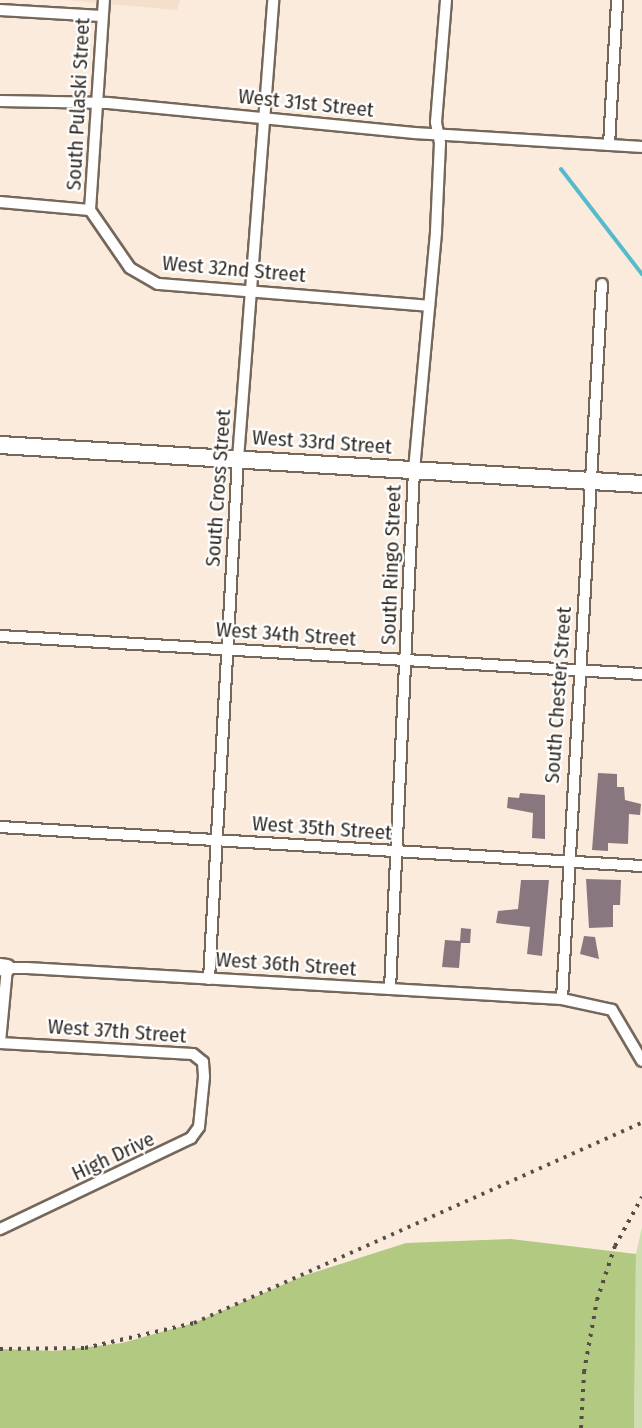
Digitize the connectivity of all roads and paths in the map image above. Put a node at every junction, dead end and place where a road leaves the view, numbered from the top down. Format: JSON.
{"nodes":[{"id":1,"x":104,"y":0,"type":"edge"},
{"id":2,"x":273,"y":0,"type":"edge"},
{"id":3,"x":446,"y":0,"type":"edge"},
{"id":4,"x":617,"y":0,"type":"edge"},
{"id":5,"x":0,"y":10,"type":"edge"},
{"id":6,"x":102,"y":16,"type":"junction"},
{"id":7,"x":0,"y":100,"type":"edge"},
{"id":8,"x":98,"y":104,"type":"junction"},
{"id":9,"x":262,"y":118,"type":"junction"},
{"id":10,"x":439,"y":135,"type":"junction"},
{"id":11,"x":609,"y":145,"type":"junction"},
{"id":12,"x":642,"y":147,"type":"edge"},
{"id":13,"x":0,"y":202,"type":"edge"},
{"id":14,"x":90,"y":210,"type":"junction"},
{"id":15,"x":602,"y":284,"type":"dead end"},
{"id":16,"x":252,"y":289,"type":"junction"},
{"id":17,"x":429,"y":306,"type":"junction"},
{"id":18,"x":0,"y":445,"type":"edge"},
{"id":19,"x":238,"y":459,"type":"junction"},
{"id":20,"x":414,"y":470,"type":"junction"},
{"id":21,"x":591,"y":481,"type":"junction"},
{"id":22,"x":642,"y":484,"type":"edge"},
{"id":23,"x":0,"y":636,"type":"edge"},
{"id":24,"x":229,"y":650,"type":"junction"},
{"id":25,"x":407,"y":660,"type":"junction"},
{"id":26,"x":579,"y":669,"type":"junction"},
{"id":27,"x":642,"y":674,"type":"edge"},
{"id":28,"x":0,"y":827,"type":"edge"},
{"id":29,"x":218,"y":840,"type":"junction"},
{"id":30,"x":394,"y":853,"type":"junction"},
{"id":31,"x":567,"y":862,"type":"junction"},
{"id":32,"x":642,"y":866,"type":"edge"},
{"id":33,"x":4,"y":968,"type":"edge"},
{"id":34,"x":209,"y":979,"type":"junction"},
{"id":35,"x":390,"y":989,"type":"junction"},
{"id":36,"x":562,"y":999,"type":"junction"},
{"id":37,"x":0,"y":1043,"type":"edge"},
{"id":38,"x":642,"y":1061,"type":"edge"},
{"id":39,"x":203,"y":1087,"type":"joint"},
{"id":40,"x":0,"y":1229,"type":"edge"}],
"edges":[{"from":1,"to":6,"type":"street","name":"South Pulaski Street"},
{"from":2,"to":9,"type":"street","name":"South Cross Street"},
{"from":3,"to":10,"type":"street","name":"South Ringo Street"},
{"from":4,"to":11,"type":"street"},
{"from":5,"to":6,"type":"street"},
{"from":6,"to":8,"type":"street","name":"South Pulaski Street"},
{"from":7,"to":8,"type":"street","name":"West 31st Street"},
{"from":8,"to":9,"type":"street","name":"West 31st Street"},
{"from":8,"to":14,"type":"street","name":"South Pulaski Street"},
{"from":9,"to":10,"type":"street","name":"West 31st Street"},
{"from":9,"to":16,"type":"street","name":"South Cross Street"},
{"from":10,"to":11,"type":"street","name":"West 31st Street"},
{"from":10,"to":17,"type":"street","name":"South Ringo Street"},
{"from":11,"to":12,"type":"street","name":"West 31st Street"},
{"from":13,"to":14,"type":"street"},
{"from":14,"to":16,"type":"street","name":"West 32nd Street"},
{"from":15,"to":21,"type":"street","name":"South Chester Street"},
{"from":16,"to":17,"type":"street","name":"West 32nd Street"},
{"from":16,"to":19,"type":"street","name":"South Cross Street"},
{"from":17,"to":20,"type":"street","name":"South Ringo Street"},
{"from":18,"to":19,"type":"street","name":"West 33rd Street"},
{"from":19,"to":20,"type":"street","name":"West 33rd Street"},
{"from":19,"to":24,"type":"street","name":"South Cross Street"},
{"from":20,"to":21,"type":"street","name":"West 33rd Street"},
{"from":20,"to":25,"type":"street","name":"South Ringo Street"},
{"from":21,"to":22,"type":"street","name":"West 33rd Street"},
{"from":21,"to":26,"type":"street","name":"South Chester Street"},
{"from":23,"to":24,"type":"street","name":"West 34th Street"},
{"from":24,"to":25,"type":"street","name":"West 34th Street"},
{"from":24,"to":29,"type":"street","name":"South Cross Street"},
{"from":25,"to":26,"type":"street","name":"West 34th Street"},
{"from":25,"to":30,"type":"street","name":"South Ringo Street"},
{"from":26,"to":27,"type":"street","name":"West 34th Street"},
{"from":26,"to":31,"type":"street","name":"South Chester Street"},
{"from":28,"to":29,"type":"street","name":"West 35th Street"},
{"from":29,"to":30,"type":"street","name":"West 35th Street"},
{"from":29,"to":34,"type":"street","name":"South Cross Street"},
{"from":30,"to":31,"type":"street","name":"West 35th Street"},
{"from":30,"to":35,"type":"street","name":"South Ringo Street"},
{"from":31,"to":32,"type":"street","name":"West 35th Street"},
{"from":31,"to":36,"type":"street","name":"South Chester Street"},
{"from":33,"to":34,"type":"street","name":"West 36th Street"},
{"from":33,"to":37,"type":"street"},
{"from":34,"to":35,"type":"street","name":"West 36th Street"},
{"from":35,"to":36,"type":"street","name":"West 36th Street"},
{"from":36,"to":38,"type":"street"},
{"from":37,"to":39,"type":"street","name":"West 37th Street"},
{"from":39,"to":40,"type":"street","name":"High Drive"}]}
